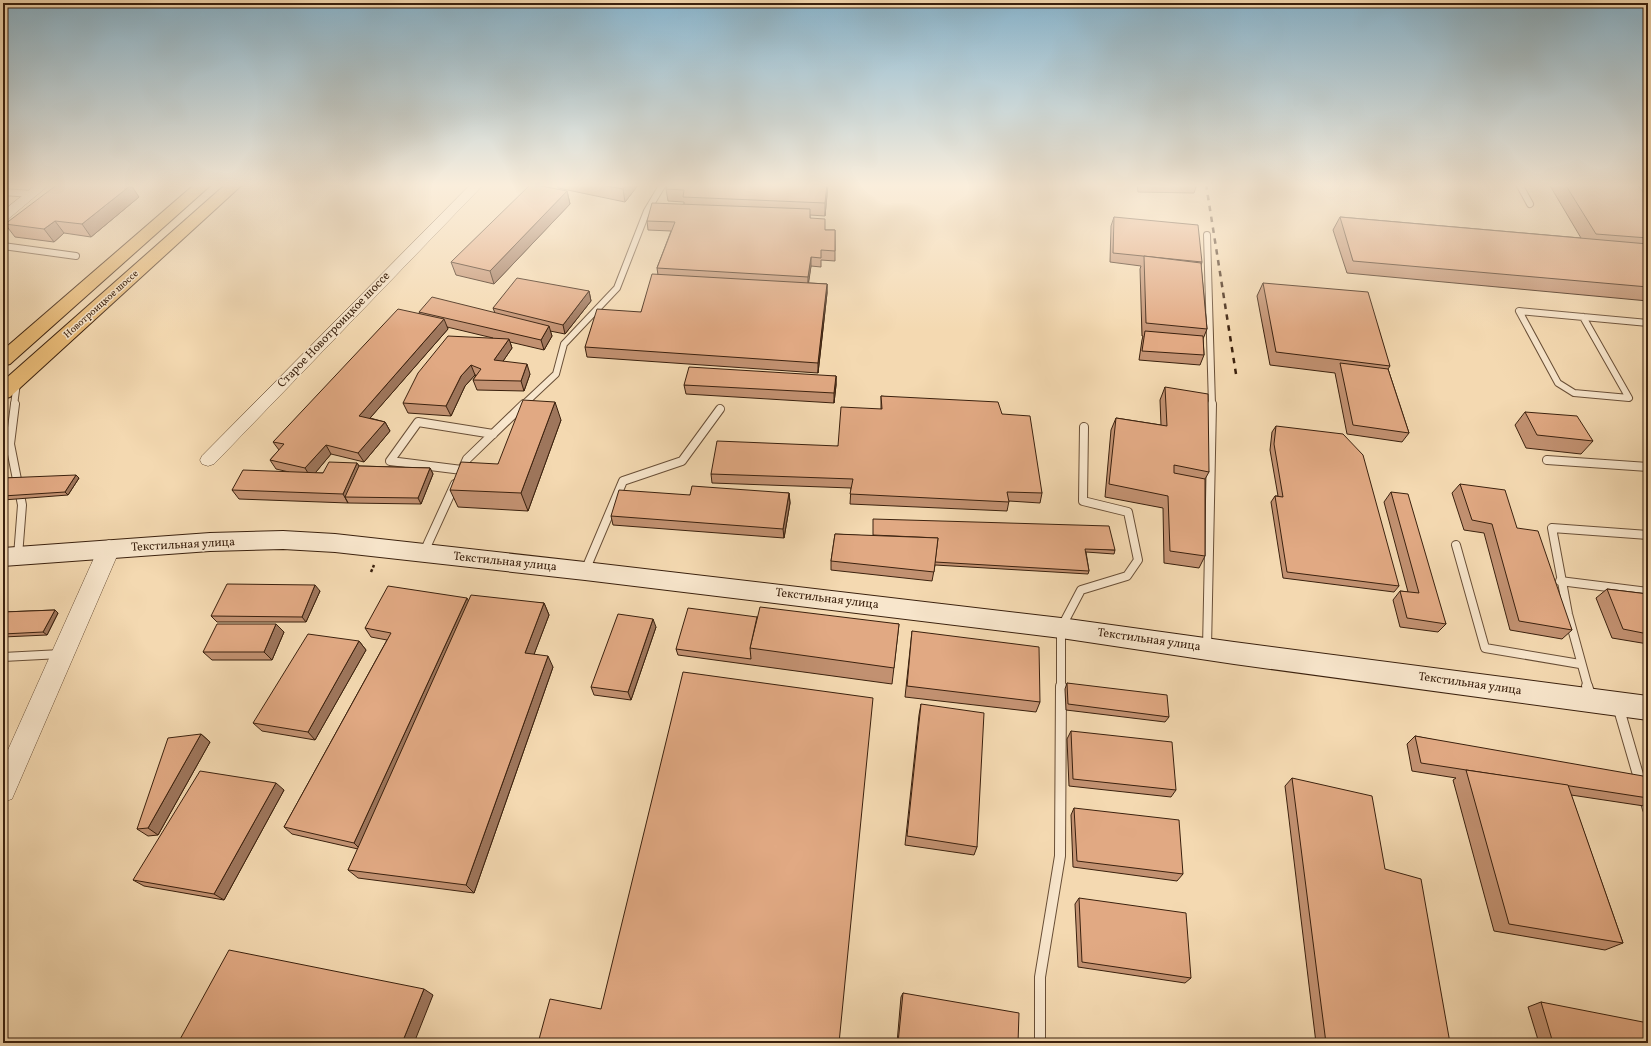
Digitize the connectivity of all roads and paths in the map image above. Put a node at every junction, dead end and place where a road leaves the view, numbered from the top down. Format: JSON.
{"nodes":[{"id":1,"x":148,"y":233,"type":"edge"},
{"id":2,"x":180,"y":233,"type":"edge"},
{"id":3,"x":430,"y":233,"type":"edge"},
{"id":4,"x":639,"y":233,"type":"edge"},
{"id":5,"x":1207,"y":235,"type":"dead end"},
{"id":6,"x":3,"y":246,"type":"edge"},
{"id":7,"x":76,"y":256,"type":"dead end"},
{"id":8,"x":1583,"y":317,"type":"junction"},
{"id":9,"x":1648,"y":323,"type":"edge"},
{"id":10,"x":5,"y":357,"type":"edge"},
{"id":11,"x":17,"y":379,"type":"junction"},
{"id":12,"x":3,"y":392,"type":"edge"},
{"id":13,"x":720,"y":409,"type":"dead end"},
{"id":14,"x":1084,"y":427,"type":"dead end"},
{"id":15,"x":493,"y":434,"type":"junction"},
{"id":16,"x":208,"y":460,"type":"dead end"},
{"id":17,"x":1548,"y":460,"type":"dead end"},
{"id":18,"x":1648,"y":467,"type":"edge"},
{"id":19,"x":462,"y":470,"type":"junction"},
{"id":20,"x":1648,"y":535,"type":"edge"},
{"id":21,"x":1456,"y":545,"type":"dead end"},
{"id":22,"x":109,"y":549,"type":"junction"},
{"id":23,"x":424,"y":552,"type":"junction"},
{"id":24,"x":10,"y":556,"type":"edge"},
{"id":25,"x":585,"y":571,"type":"junction"},
{"id":26,"x":1560,"y":581,"type":"junction"},
{"id":27,"x":1648,"y":592,"type":"edge"},
{"id":28,"x":1062,"y":628,"type":"junction"},
{"id":29,"x":1207,"y":649,"type":"junction"},
{"id":30,"x":62,"y":654,"type":"junction"},
{"id":31,"x":3,"y":657,"type":"edge"},
{"id":32,"x":1580,"y":664,"type":"junction"},
{"id":33,"x":1592,"y":701,"type":"junction"},
{"id":34,"x":1617,"y":704,"type":"junction"},
{"id":35,"x":1648,"y":708,"type":"edge"},
{"id":36,"x":10,"y":758,"type":"edge"},
{"id":37,"x":3,"y":790,"type":"edge"},
{"id":38,"x":1648,"y":809,"type":"edge"},
{"id":39,"x":1040,"y":1043,"type":"edge"}],
"edges":[{"from":1,"to":10,"type":"main road","name":"Новотроицкое шоссе"},
{"from":2,"to":11,"type":"main road","name":"Новотроицкое шоссе"},
{"from":3,"to":16,"type":"street","name":"Старое Новотроицкое шоссе"},
{"from":4,"to":15,"type":"lane"},
{"from":5,"to":29,"type":"lane"},
{"from":6,"to":7,"type":"lane"},
{"from":8,"to":8,"type":"lane"},
{"from":8,"to":9,"type":"lane"},
{"from":11,"to":12,"type":"main road","name":"Новотроицкое шоссе"},
{"from":11,"to":24,"type":"lane"},
{"from":13,"to":25,"type":"lane"},
{"from":14,"to":28,"type":"lane"},
{"from":15,"to":19,"type":"lane"},
{"from":15,"to":19,"type":"lane"},
{"from":17,"to":18,"type":"lane"},
{"from":19,"to":23,"type":"lane"},
{"from":20,"to":26,"type":"lane"},
{"from":21,"to":32,"type":"lane"},
{"from":22,"to":23,"type":"main road","name":"Текстильная улица"},
{"from":22,"to":24,"type":"main road","name":"Текстильная улица"},
{"from":22,"to":30,"type":"street"},
{"from":23,"to":25,"type":"main road","name":"Текстильная улица"},
{"from":25,"to":28,"type":"main road","name":"Текстильная улица"},
{"from":26,"to":27,"type":"lane"},
{"from":26,"to":32,"type":"lane"},
{"from":28,"to":29,"type":"main road","name":"Текстильная улица"},
{"from":28,"to":39,"type":"lane"},
{"from":29,"to":33,"type":"main road","name":"Текстильная улица"},
{"from":30,"to":31,"type":"lane"},
{"from":30,"to":36,"type":"street"},
{"from":32,"to":33,"type":"lane"},
{"from":33,"to":34,"type":"main road","name":"Текстильная улица"},
{"from":34,"to":35,"type":"main road","name":"Текстильная улица"},
{"from":34,"to":38,"type":"lane"},
{"from":36,"to":37,"type":"street"}]}
